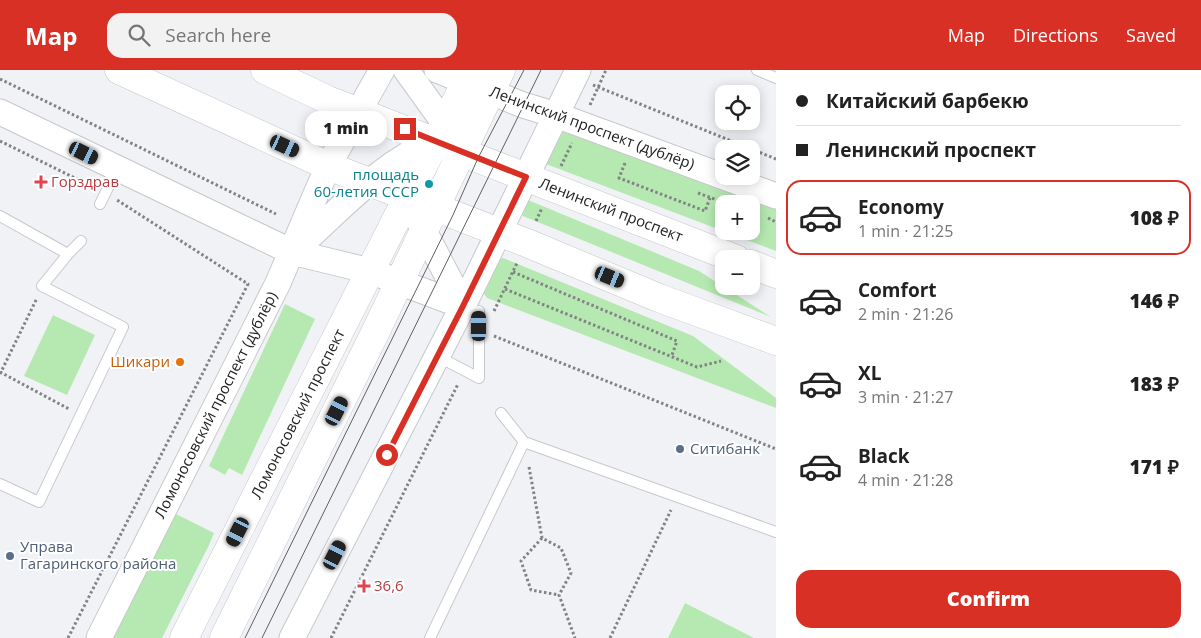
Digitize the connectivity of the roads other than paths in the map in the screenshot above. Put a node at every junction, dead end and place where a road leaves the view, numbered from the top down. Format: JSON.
{"nodes":[{"id":1,"x":119,"y":70,"type":"edge"},
{"id":2,"x":264,"y":70,"type":"edge"},
{"id":3,"x":382,"y":70,"type":"edge"},
{"id":4,"x":406,"y":70,"type":"edge"},
{"id":5,"x":437,"y":70,"type":"edge"},
{"id":6,"x":578,"y":70,"type":"edge"},
{"id":7,"x":757,"y":70,"type":"edge"},
{"id":8,"x":482,"y":78,"type":"edge"},
{"id":9,"x":776,"y":78,"type":"edge"},
{"id":10,"x":0,"y":112,"type":"edge"},
{"id":11,"x":359,"y":112,"type":"junction"},
{"id":12,"x":556,"y":114,"type":"junction"},
{"id":13,"x":441,"y":131,"type":"junction"},
{"id":14,"x":462,"y":151,"type":"junction"},
{"id":15,"x":328,"y":166,"type":"junction"},
{"id":16,"x":117,"y":169,"type":"junction"},
{"id":17,"x":526,"y":177,"type":"junction"},
{"id":18,"x":370,"y":183,"type":"junction"},
{"id":19,"x":776,"y":196,"type":"edge"},
{"id":20,"x":407,"y":198,"type":"junction"},
{"id":21,"x":100,"y":204,"type":"dead end"},
{"id":22,"x":0,"y":216,"type":"edge"},
{"id":23,"x":429,"y":220,"type":"junction"},
{"id":24,"x":499,"y":233,"type":"junction"},
{"id":25,"x":81,"y":241,"type":"dead end"},
{"id":26,"x":715,"y":251,"type":"edge"},
{"id":27,"x":292,"y":252,"type":"junction"},
{"id":28,"x":68,"y":254,"type":"junction"},
{"id":29,"x":760,"y":268,"type":"edge"},
{"id":30,"x":370,"y":271,"type":"junction"},
{"id":31,"x":776,"y":274,"type":"edge"},
{"id":32,"x":400,"y":282,"type":"junction"},
{"id":33,"x":471,"y":309,"type":"junction"},
{"id":34,"x":776,"y":342,"type":"edge"},
{"id":35,"x":437,"y":356,"type":"junction"},
{"id":36,"x":501,"y":413,"type":"dead end"},
{"id":37,"x":524,"y":442,"type":"junction"},
{"id":38,"x":0,"y":484,"type":"edge"},
{"id":39,"x":776,"y":532,"type":"edge"},
{"id":40,"x":99,"y":638,"type":"edge"},
{"id":41,"x":184,"y":638,"type":"edge"},
{"id":42,"x":224,"y":638,"type":"edge"},
{"id":43,"x":292,"y":638,"type":"edge"},
{"id":44,"x":430,"y":638,"type":"edge"}],
"edges":[{"from":1,"to":15,"type":"main road"},
{"from":2,"to":11,"type":"main road","name":"Ленинский проспект"},
{"from":3,"to":11,"type":"street"},
{"from":4,"to":13,"type":"street"},
{"from":5,"to":8,"type":"street","name":"Ленинский проспект (дублёр)"},
{"from":6,"to":12,"type":"street"},
{"from":7,"to":9,"type":"lane"},
{"from":8,"to":12,"type":"street","name":"Ленинский проспект (дублёр)"},
{"from":8,"to":13,"type":"main road"},
{"from":8,"to":14,"type":"main road"},
{"from":10,"to":16,"type":"street"},
{"from":11,"to":13,"type":"main road","name":"Ленинский проспект"},
{"from":11,"to":15,"type":"street"},
{"from":12,"to":17,"type":"street"},
{"from":12,"to":19,"type":"street","name":"Ленинский проспект (дублёр)"},
{"from":13,"to":14,"type":"main road","name":"Ленинский проспект"},
{"from":13,"to":18,"type":"street"},
{"from":13,"to":20,"type":"main road"},
{"from":14,"to":17,"type":"main road","name":"Ленинский проспект"},
{"from":14,"to":23,"type":"main road"},
{"from":15,"to":18,"type":"main road"},
{"from":15,"to":27,"type":"street"},
{"from":16,"to":21,"type":"lane"},
{"from":16,"to":27,"type":"street"},
{"from":17,"to":24,"type":"street"},
{"from":17,"to":26,"type":"main road","name":"Ленинский проспект"},
{"from":18,"to":20,"type":"main road"},
{"from":18,"to":27,"type":"street"},
{"from":20,"to":23,"type":"main road"},
{"from":20,"to":30,"type":"main road"},
{"from":22,"to":28,"type":"lane"},
{"from":23,"to":24,"type":"main road"},
{"from":23,"to":32,"type":"main road"},
{"from":23,"to":33,"type":"street"},
{"from":24,"to":33,"type":"street"},
{"from":24,"to":34,"type":"main road"},
{"from":25,"to":28,"type":"lane"},
{"from":27,"to":30,"type":"street"},
{"from":27,"to":40,"type":"street","name":"Ломоносовский проспект (дублёр)"},
{"from":28,"to":38,"type":"lane"},
{"from":29,"to":31,"type":"main road"},
{"from":30,"to":32,"type":"street"},
{"from":30,"to":41,"type":"main road","name":"Ломоносовский проспект"},
{"from":32,"to":33,"type":"street"},
{"from":32,"to":42,"type":"main road"},
{"from":33,"to":35,"type":"street"},
{"from":33,"to":35,"type":"lane"},
{"from":35,"to":43,"type":"street"},
{"from":36,"to":37,"type":"lane"},
{"from":37,"to":39,"type":"lane"},
{"from":37,"to":44,"type":"lane"}]}
